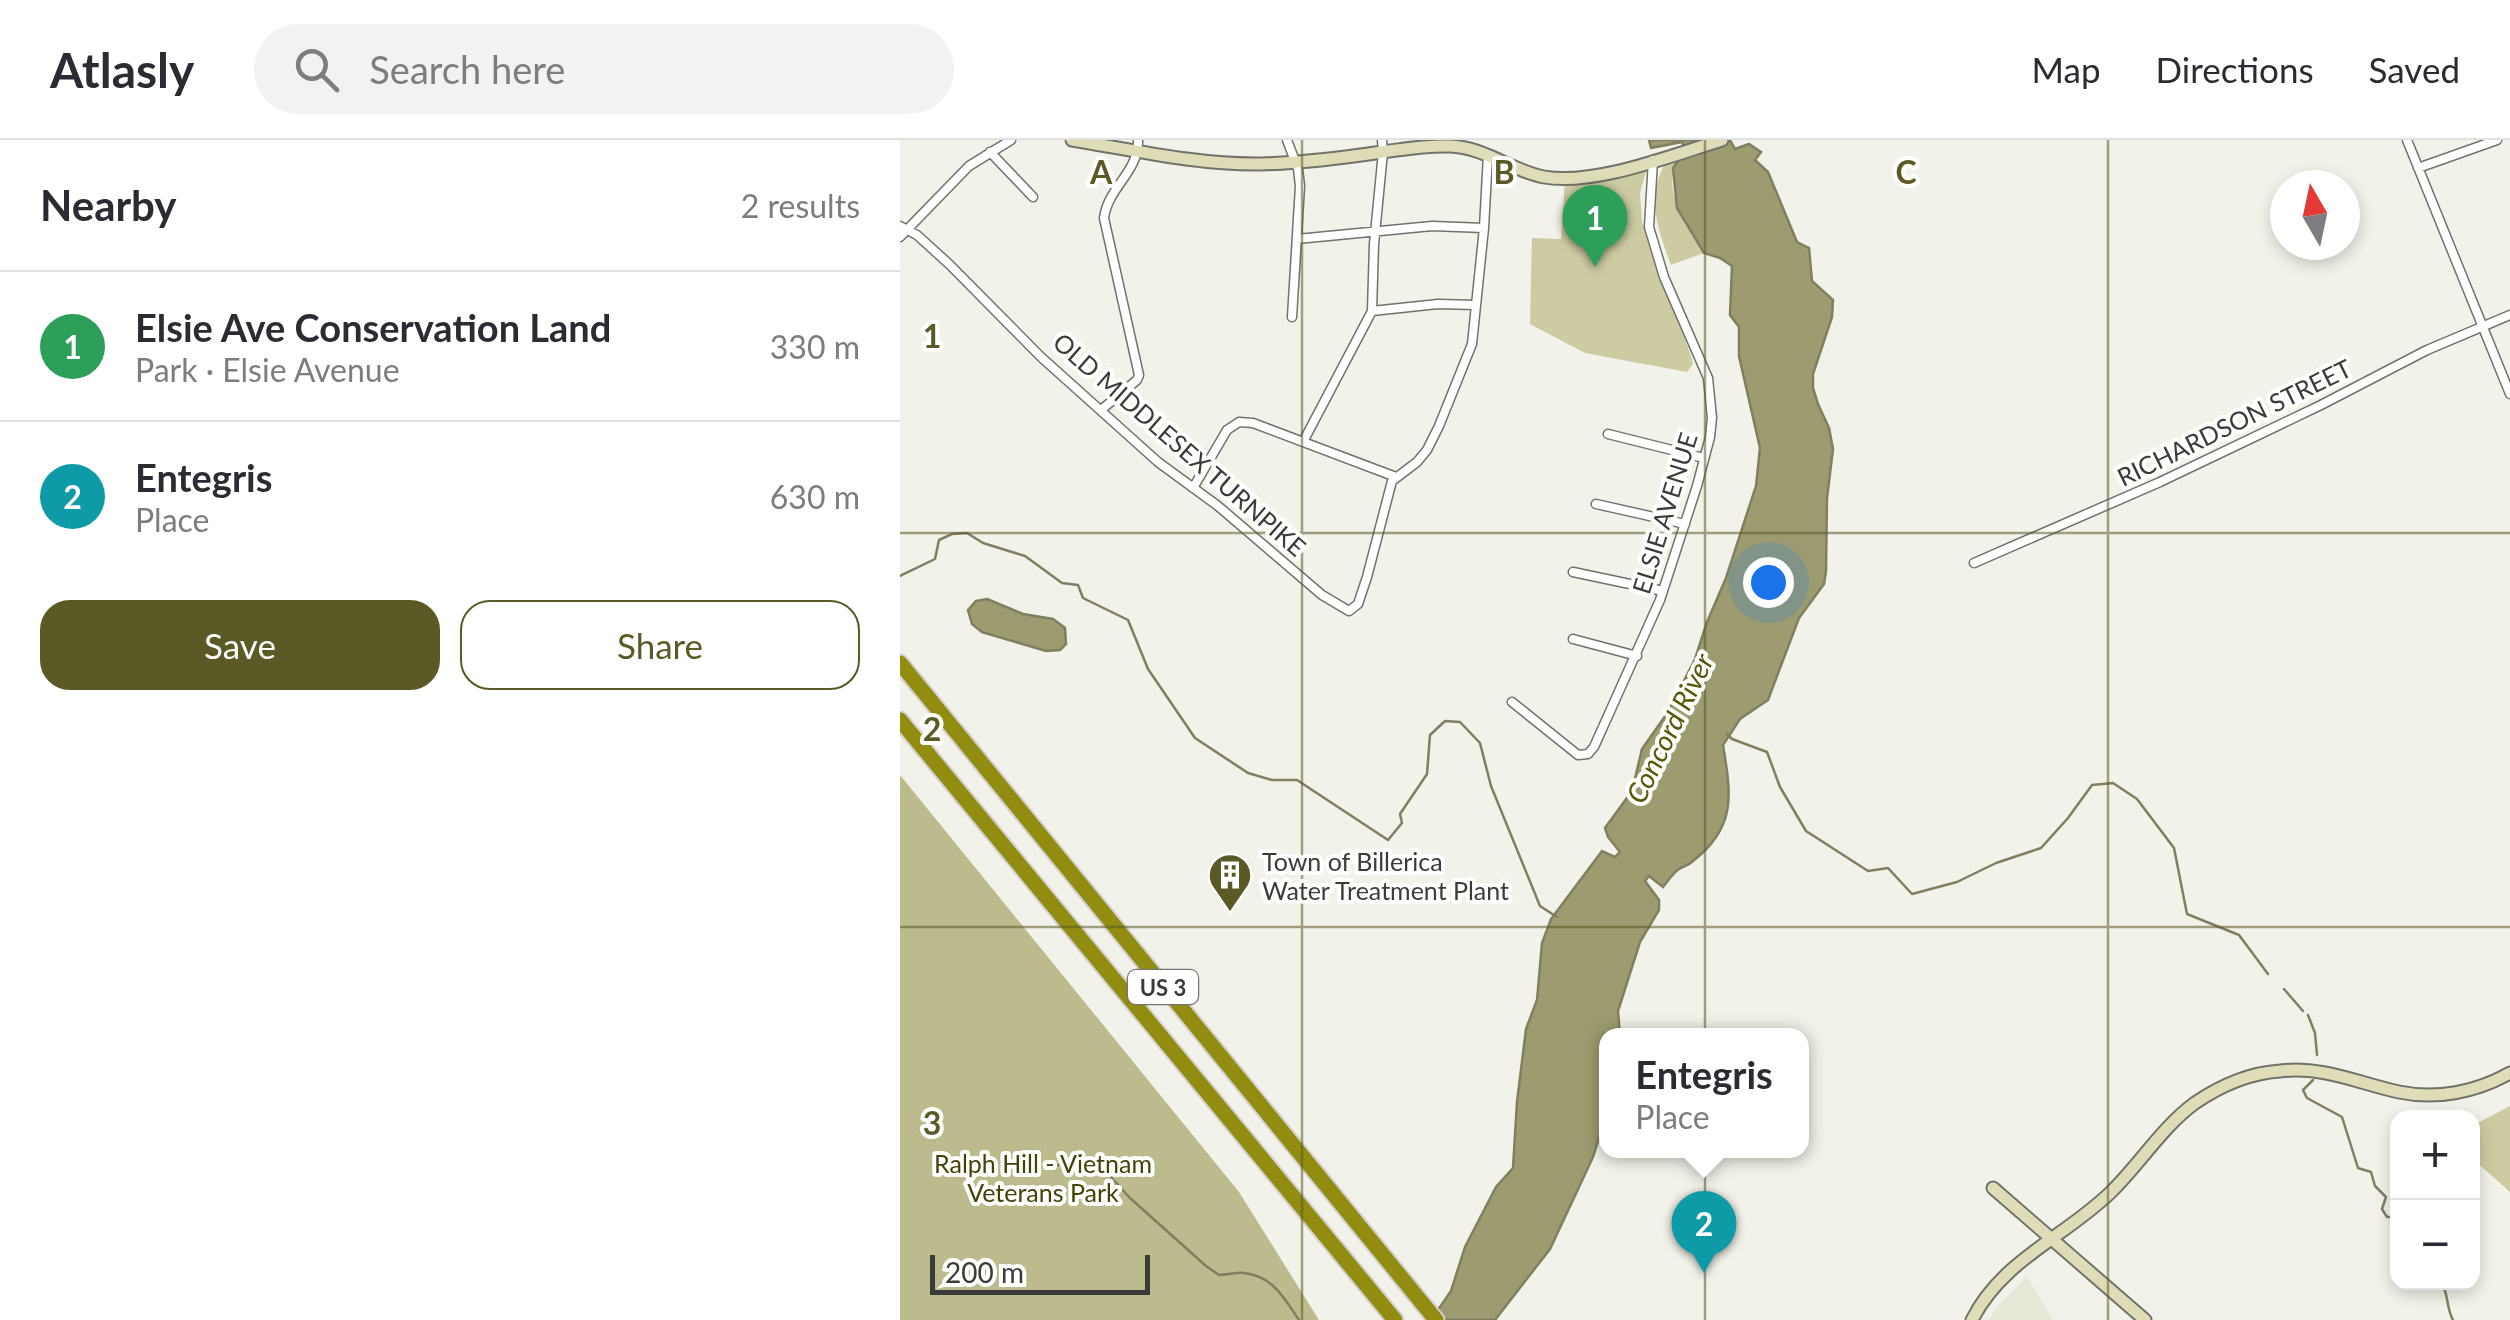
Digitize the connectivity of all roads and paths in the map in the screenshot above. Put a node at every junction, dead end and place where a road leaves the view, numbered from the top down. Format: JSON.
{"nodes":[{"id":1,"x":1010,"y":140,"type":"edge"},
{"id":2,"x":1072,"y":140,"type":"edge"},
{"id":3,"x":1287,"y":140,"type":"edge"},
{"id":4,"x":1722,"y":140,"type":"edge"},
{"id":5,"x":2406,"y":140,"type":"edge"},
{"id":6,"x":2497,"y":140,"type":"edge"},
{"id":7,"x":1468,"y":144,"type":"edge"},
{"id":8,"x":1138,"y":145,"type":"edge"},
{"id":9,"x":1382,"y":146,"type":"edge"},
{"id":10,"x":990,"y":152,"type":"junction"},
{"id":11,"x":1488,"y":155,"type":"junction"},
{"id":12,"x":1653,"y":160,"type":"junction"},
{"id":13,"x":1296,"y":162,"type":"junction"},
{"id":14,"x":2418,"y":168,"type":"junction"},
{"id":15,"x":1034,"y":197,"type":"dead end"},
{"id":16,"x":1484,"y":228,"type":"junction"},
{"id":17,"x":902,"y":231,"type":"edge"},
{"id":18,"x":1375,"y":233,"type":"junction"},
{"id":19,"x":1297,"y":239,"type":"junction"},
{"id":20,"x":1476,"y":306,"type":"junction"},
{"id":21,"x":1372,"y":311,"type":"junction"},
{"id":22,"x":2510,"y":315,"type":"edge"},
{"id":23,"x":1292,"y":317,"type":"dead end"},
{"id":24,"x":2482,"y":326,"type":"junction"},
{"id":25,"x":2510,"y":394,"type":"edge"},
{"id":26,"x":1101,"y":410,"type":"junction"},
{"id":27,"x":1608,"y":434,"type":"dead end"},
{"id":28,"x":1304,"y":442,"type":"junction"},
{"id":29,"x":1704,"y":458,"type":"junction"},
{"id":30,"x":1396,"y":477,"type":"junction"},
{"id":31,"x":1193,"y":488,"type":"junction"},
{"id":32,"x":1596,"y":504,"type":"dead end"},
{"id":33,"x":1685,"y":524,"type":"junction"},
{"id":34,"x":1974,"y":563,"type":"dead end"},
{"id":35,"x":1574,"y":572,"type":"dead end"},
{"id":36,"x":1663,"y":590,"type":"junction"},
{"id":37,"x":1573,"y":639,"type":"dead end"},
{"id":38,"x":1637,"y":656,"type":"junction"},
{"id":39,"x":900,"y":663,"type":"edge"},
{"id":40,"x":1512,"y":702,"type":"dead end"},
{"id":41,"x":900,"y":720,"type":"edge"},
{"id":42,"x":2510,"y":1074,"type":"edge"},
{"id":43,"x":1993,"y":1188,"type":"dead end"},
{"id":44,"x":2050,"y":1239,"type":"junction"},
{"id":45,"x":1432,"y":1315,"type":"edge"},
{"id":46,"x":1395,"y":1320,"type":"edge"},
{"id":47,"x":1972,"y":1320,"type":"edge"},
{"id":48,"x":2145,"y":1320,"type":"edge"}],
"edges":[{"from":1,"to":10,"type":"street"},
{"from":2,"to":8,"type":"main road"},
{"from":3,"to":13,"type":"street"},
{"from":4,"to":12,"type":"main road"},
{"from":5,"to":14,"type":"street"},
{"from":6,"to":14,"type":"street"},
{"from":7,"to":9,"type":"main road"},
{"from":7,"to":11,"type":"main road"},
{"from":8,"to":13,"type":"main road"},
{"from":8,"to":26,"type":"street"},
{"from":9,"to":13,"type":"main road"},
{"from":9,"to":18,"type":"street"},
{"from":10,"to":15,"type":"street"},
{"from":10,"to":17,"type":"street"},
{"from":11,"to":12,"type":"main road"},
{"from":11,"to":16,"type":"street"},
{"from":12,"to":29,"type":"street","name":"ELSIE AVENUE"},
{"from":13,"to":19,"type":"street"},
{"from":14,"to":24,"type":"street"},
{"from":16,"to":18,"type":"street"},
{"from":16,"to":20,"type":"street"},
{"from":17,"to":26,"type":"street","name":"OLD MIDDLESEX TURNPIKE"},
{"from":18,"to":19,"type":"street"},
{"from":18,"to":21,"type":"street"},
{"from":19,"to":23,"type":"street"},
{"from":20,"to":21,"type":"street"},
{"from":20,"to":30,"type":"street"},
{"from":21,"to":28,"type":"street"},
{"from":22,"to":24,"type":"street","name":"RICHARDSON STREET"},
{"from":24,"to":25,"type":"street"},
{"from":24,"to":34,"type":"street","name":"RICHARDSON STREET"},
{"from":26,"to":31,"type":"street","name":"OLD MIDDLESEX TURNPIKE"},
{"from":27,"to":29,"type":"street"},
{"from":28,"to":30,"type":"street"},
{"from":28,"to":31,"type":"street"},
{"from":29,"to":33,"type":"street","name":"ELSIE AVENUE"},
{"from":30,"to":31,"type":"street","name":"OLD MIDDLESEX TURNPIKE"},
{"from":32,"to":33,"type":"street"},
{"from":33,"to":36,"type":"street","name":"ELSIE AVENUE"},
{"from":35,"to":36,"type":"street"},
{"from":36,"to":38,"type":"street","name":"ELSIE AVENUE"},
{"from":37,"to":38,"type":"street"},
{"from":38,"to":40,"type":"street","name":"ELSIE AVENUE"},
{"from":39,"to":45,"type":"highway","number":"US 3"},
{"from":41,"to":46,"type":"highway","number":"US 3"},
{"from":42,"to":44,"type":"main road"},
{"from":43,"to":44,"type":"main road"},
{"from":44,"to":47,"type":"main road"},
{"from":44,"to":48,"type":"main road"}]}
